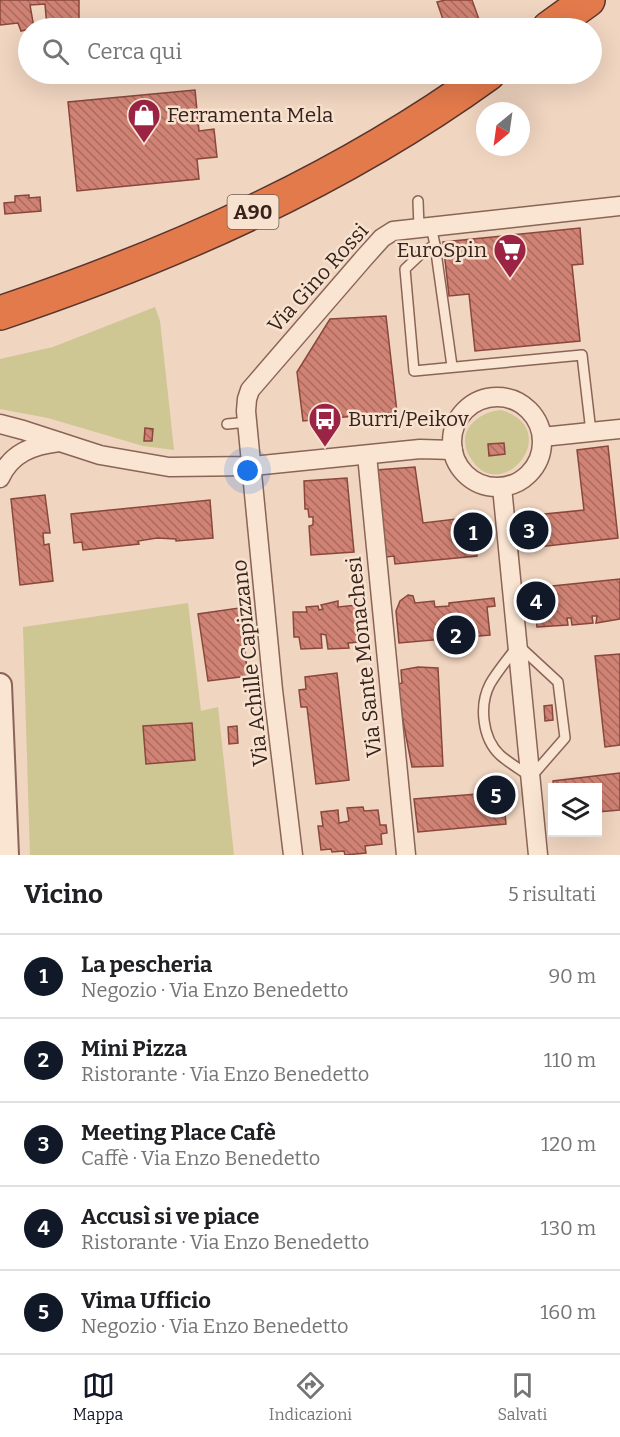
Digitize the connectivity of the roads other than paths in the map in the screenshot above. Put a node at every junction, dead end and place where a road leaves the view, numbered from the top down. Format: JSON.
{"nodes":[{"id":1,"x":588,"y":0,"type":"edge"},
{"id":2,"x":563,"y":18,"type":"edge"},
{"id":3,"x":474,"y":84,"type":"edge"},
{"id":4,"x":418,"y":201,"type":"dead end"},
{"id":5,"x":620,"y":206,"type":"edge"},
{"id":6,"x":425,"y":226,"type":"junction"},
{"id":7,"x":435,"y":245,"type":"junction"},
{"id":8,"x":0,"y":313,"type":"edge"},
{"id":9,"x":452,"y":366,"type":"junction"},
{"id":10,"x":248,"y":422,"type":"junction"},
{"id":11,"x":0,"y":424,"type":"edge"},
{"id":12,"x":227,"y":424,"type":"dead end"},
{"id":13,"x":620,"y":429,"type":"edge"},
{"id":14,"x":591,"y":432,"type":"junction"},
{"id":15,"x":542,"y":437,"type":"junction"},
{"id":16,"x":60,"y":442,"type":"junction"},
{"id":17,"x":453,"y":450,"type":"junction"},
{"id":18,"x":367,"y":455,"type":"junction"},
{"id":19,"x":253,"y":466,"type":"junction"},
{"id":20,"x":2,"y":469,"type":"edge"},
{"id":21,"x":502,"y":487,"type":"junction"},
{"id":22,"x":518,"y":645,"type":"junction"},
{"id":23,"x":0,"y":685,"type":"edge"},
{"id":24,"x":1,"y":715,"type":"edge"},
{"id":25,"x":531,"y":777,"type":"junction"},
{"id":26,"x":7,"y":855,"type":"edge"},
{"id":27,"x":293,"y":855,"type":"edge"},
{"id":28,"x":406,"y":855,"type":"edge"},
{"id":29,"x":538,"y":855,"type":"edge"}],
"edges":[{"from":1,"to":2,"type":"highway"},
{"from":3,"to":8,"type":"highway","number":"A90"},
{"from":4,"to":6,"type":"lane"},
{"from":5,"to":6,"type":"street","name":"Via Gino Rossi"},
{"from":6,"to":7,"type":"lane"},
{"from":6,"to":10,"type":"street","name":"Via Gino Rossi"},
{"from":7,"to":9,"type":"lane"},
{"from":7,"to":9,"type":"lane"},
{"from":9,"to":14,"type":"lane"},
{"from":10,"to":12,"type":"lane"},
{"from":10,"to":19,"type":"street","name":"Via Gino Rossi"},
{"from":11,"to":16,"type":"street"},
{"from":13,"to":14,"type":"street"},
{"from":14,"to":15,"type":"street"},
{"from":15,"to":17,"type":"street"},
{"from":15,"to":21,"type":"street"},
{"from":16,"to":19,"type":"street"},
{"from":16,"to":20,"type":"street"},
{"from":17,"to":18,"type":"street"},
{"from":17,"to":21,"type":"street"},
{"from":18,"to":19,"type":"street"},
{"from":18,"to":28,"type":"street","name":"Via Sante Monachesi"},
{"from":19,"to":27,"type":"street","name":"Via Achille Capizzano"},
{"from":21,"to":22,"type":"street"},
{"from":22,"to":25,"type":"street"},
{"from":22,"to":25,"type":"lane"},
{"from":22,"to":25,"type":"lane"},
{"from":23,"to":24,"type":"street"},
{"from":24,"to":26,"type":"street"},
{"from":25,"to":29,"type":"street"}]}
